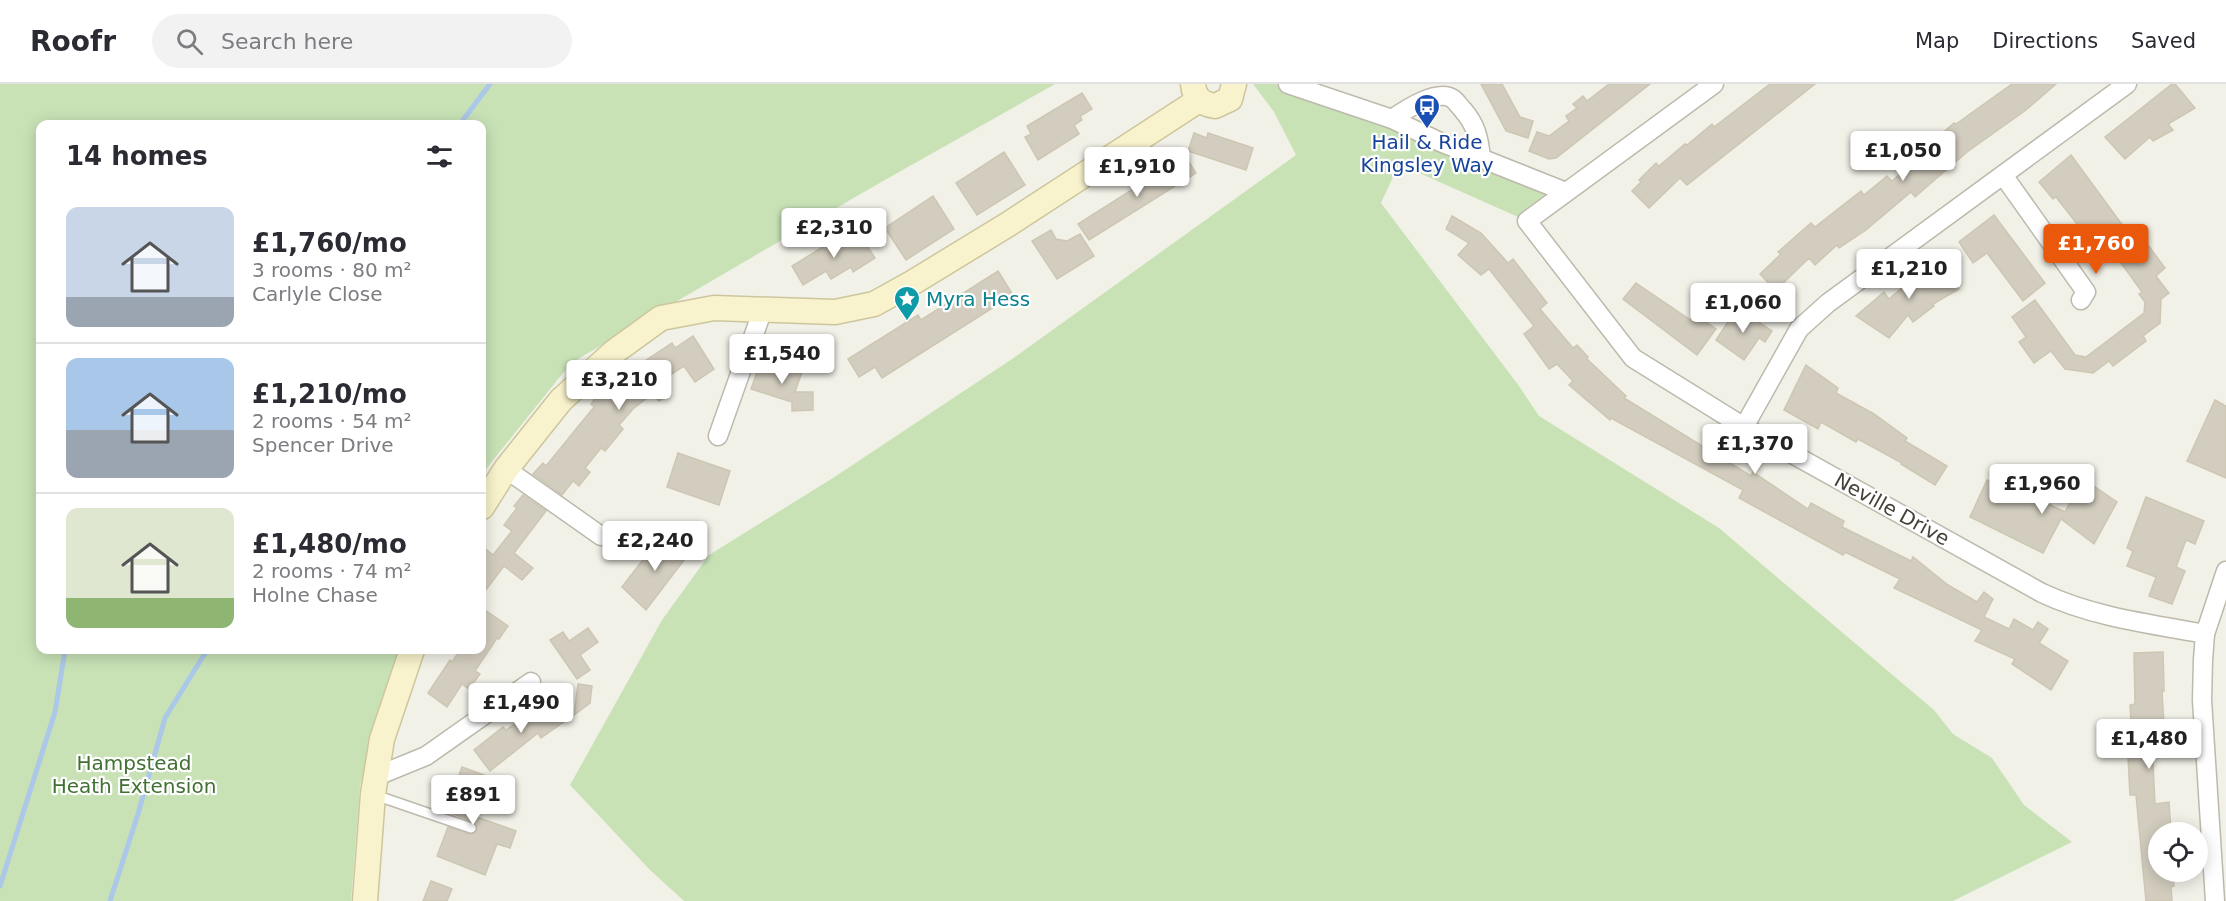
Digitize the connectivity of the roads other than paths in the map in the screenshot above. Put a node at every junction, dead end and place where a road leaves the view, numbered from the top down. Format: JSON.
{"nodes":[{"id":1,"x":1234,"y":84,"type":"edge"},
{"id":2,"x":1287,"y":84,"type":"edge"},
{"id":3,"x":1714,"y":84,"type":"edge"},
{"id":4,"x":2127,"y":84,"type":"edge"},
{"id":5,"x":1454,"y":91,"type":"edge"},
{"id":6,"x":1196,"y":92,"type":"edge"},
{"id":7,"x":1392,"y":119,"type":"junction"},
{"id":8,"x":1481,"y":158,"type":"junction"},
{"id":9,"x":2003,"y":176,"type":"junction"},
{"id":10,"x":1566,"y":192,"type":"junction"},
{"id":11,"x":2081,"y":300,"type":"dead end"},
{"id":12,"x":763,"y":309,"type":"junction"},
{"id":13,"x":1744,"y":427,"type":"junction"},
{"id":14,"x":718,"y":436,"type":"dead end"},
{"id":15,"x":506,"y":469,"type":"junction"},
{"id":16,"x":486,"y":501,"type":"edge"},
{"id":17,"x":601,"y":536,"type":"dead end"},
{"id":18,"x":2226,"y":571,"type":"edge"},
{"id":19,"x":2205,"y":634,"type":"junction"},
{"id":20,"x":411,"y":654,"type":"edge"},
{"id":21,"x":531,"y":682,"type":"dead end"},
{"id":22,"x":375,"y":785,"type":"junction"},
{"id":23,"x":471,"y":828,"type":"dead end"},
{"id":24,"x":365,"y":901,"type":"edge"},
{"id":25,"x":2215,"y":901,"type":"edge"}],
"edges":[{"from":1,"to":6,"type":"street"},
{"from":2,"to":7,"type":"street"},
{"from":3,"to":10,"type":"street"},
{"from":4,"to":9,"type":"street"},
{"from":5,"to":7,"type":"street"},
{"from":5,"to":8,"type":"street"},
{"from":6,"to":12,"type":"street"},
{"from":7,"to":8,"type":"street"},
{"from":8,"to":10,"type":"street"},
{"from":9,"to":11,"type":"street"},
{"from":9,"to":13,"type":"street"},
{"from":10,"to":13,"type":"street","name":"Neville Drive"},
{"from":12,"to":14,"type":"street"},
{"from":12,"to":15,"type":"street"},
{"from":13,"to":19,"type":"street","name":"Neville Drive"},
{"from":15,"to":16,"type":"street"},
{"from":15,"to":17,"type":"street"},
{"from":18,"to":19,"type":"street"},
{"from":19,"to":25,"type":"street"},
{"from":20,"to":22,"type":"street"},
{"from":21,"to":22,"type":"street"},
{"from":22,"to":23,"type":"lane"},
{"from":22,"to":24,"type":"street"}]}
